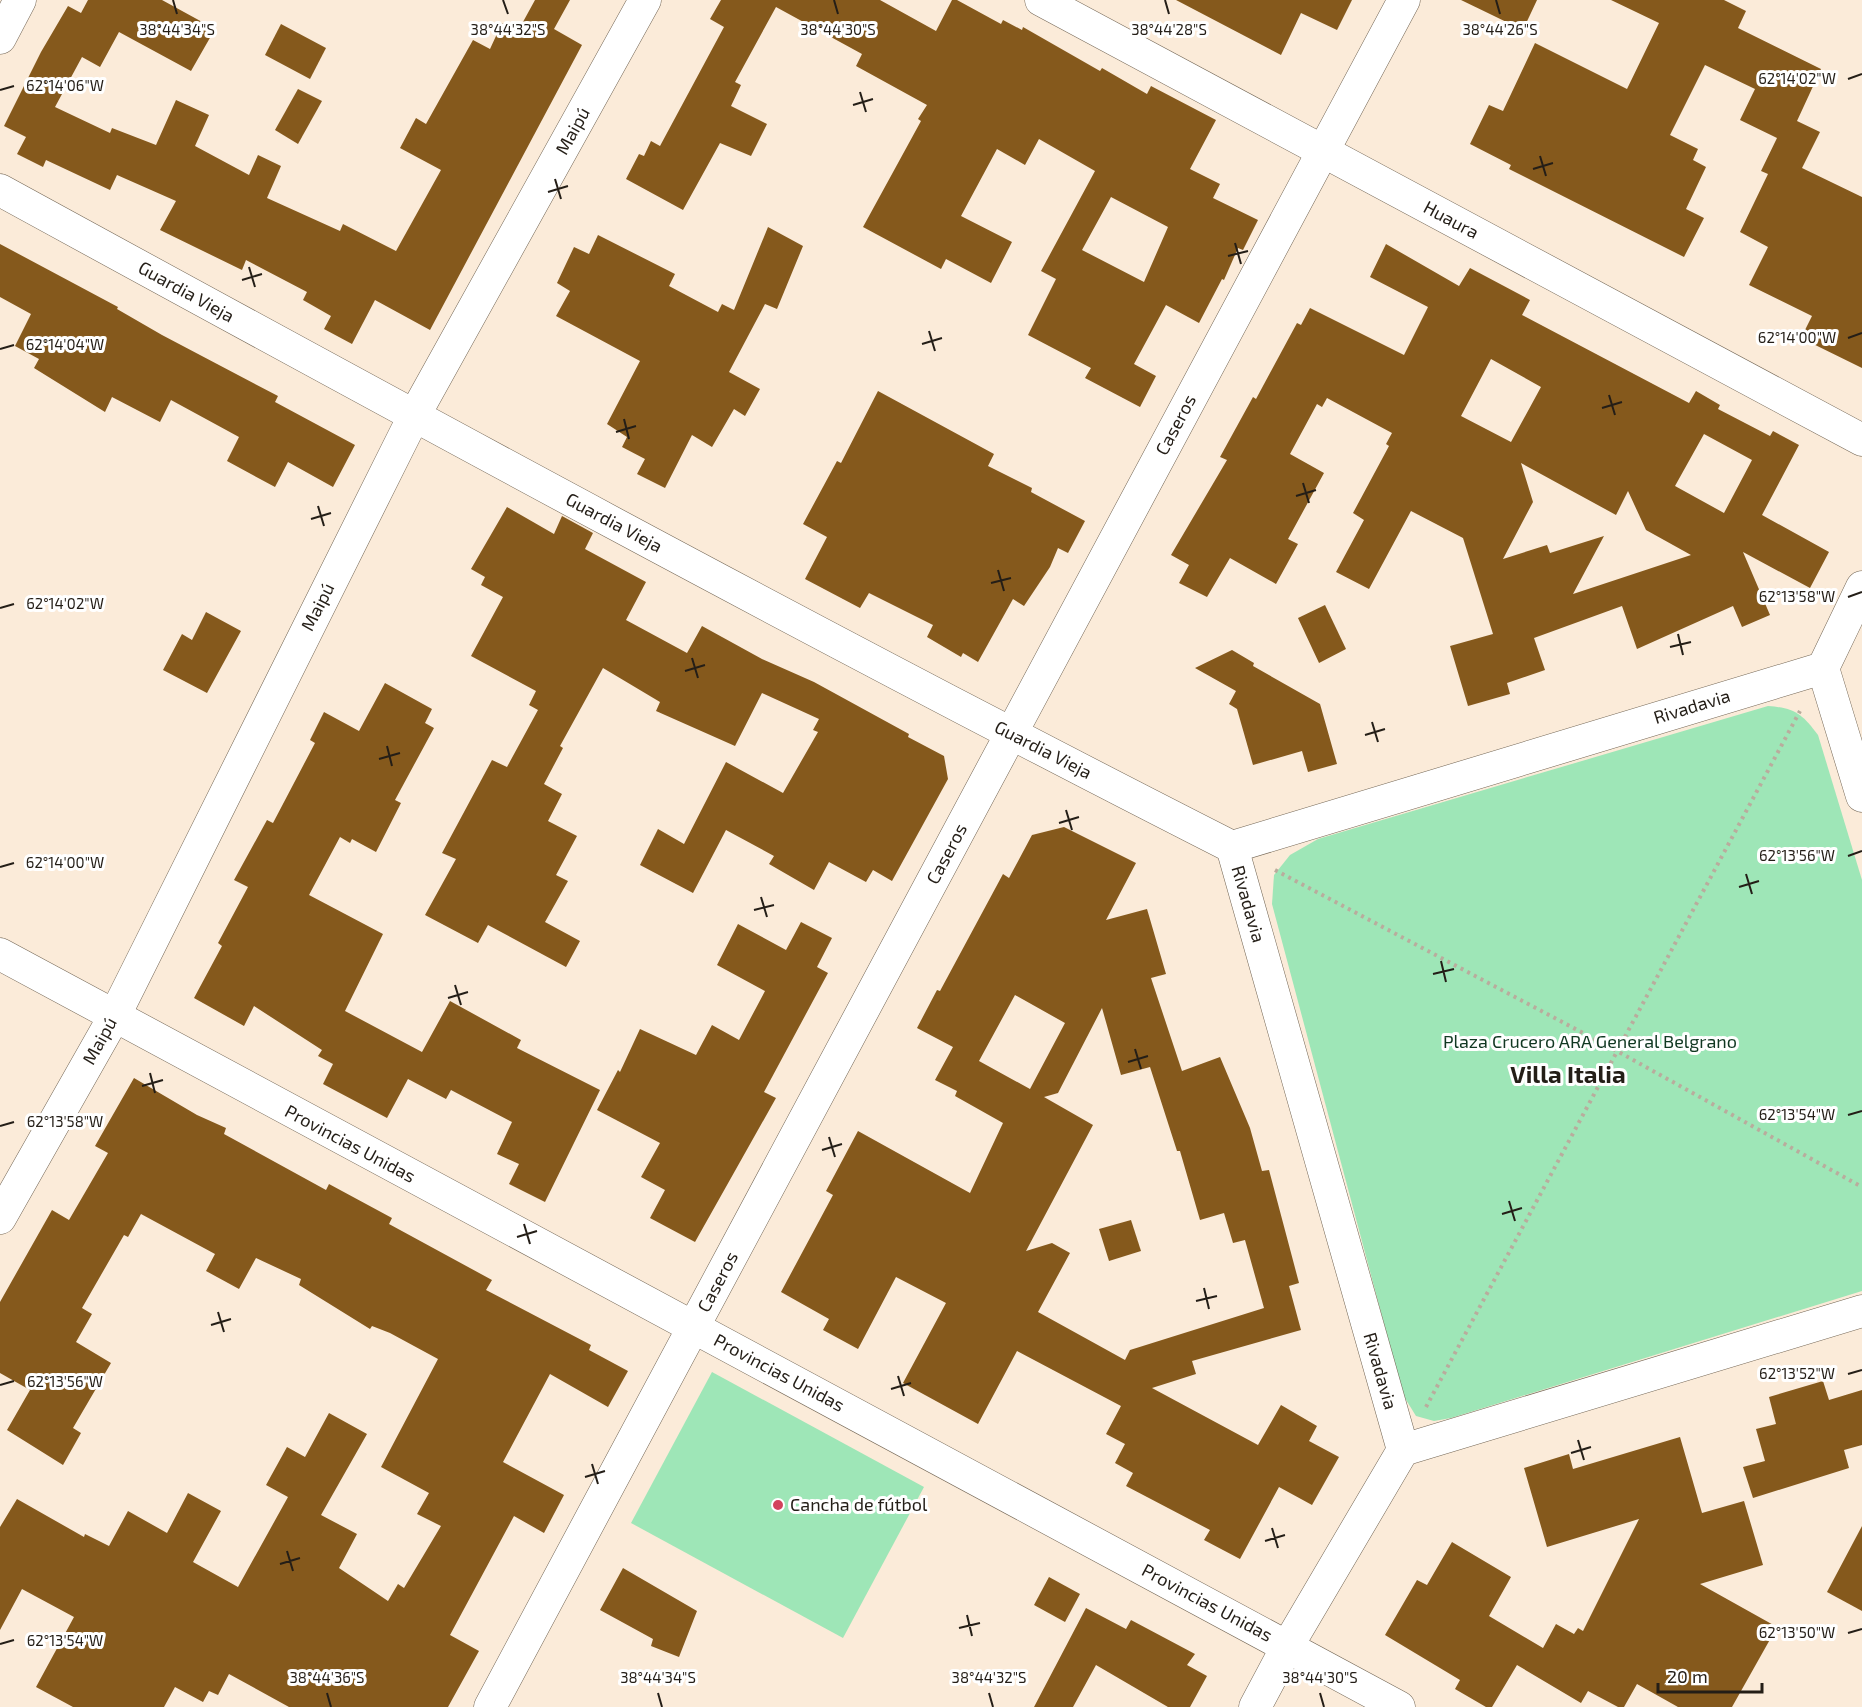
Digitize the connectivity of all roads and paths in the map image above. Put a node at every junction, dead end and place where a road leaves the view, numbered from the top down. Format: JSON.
{"nodes":[{"id":1,"x":20,"y":0,"type":"edge"},
{"id":2,"x":645,"y":0,"type":"edge"},
{"id":3,"x":1041,"y":0,"type":"edge"},
{"id":4,"x":1404,"y":0,"type":"edge"},
{"id":5,"x":0,"y":38,"type":"edge"},
{"id":6,"x":1323,"y":151,"type":"junction"},
{"id":7,"x":0,"y":190,"type":"edge"},
{"id":8,"x":414,"y":416,"type":"junction"},
{"id":9,"x":1862,"y":440,"type":"edge"},
{"id":10,"x":1862,"y":587,"type":"edge"},
{"id":11,"x":1823,"y":668,"type":"junction"},
{"id":12,"x":1011,"y":734,"type":"junction"},
{"id":13,"x":1862,"y":796,"type":"edge"},
{"id":14,"x":1232,"y":847,"type":"junction"},
{"id":15,"x":0,"y":954,"type":"edge"},
{"id":16,"x":114,"y":1017,"type":"junction"},
{"id":17,"x":1617,"y":1052,"type":"junction"},
{"id":18,"x":1862,"y":1187,"type":"edge"},
{"id":19,"x":0,"y":1218,"type":"edge"},
{"id":20,"x":1862,"y":1311,"type":"edge"},
{"id":21,"x":694,"y":1327,"type":"junction"},
{"id":22,"x":1403,"y":1450,"type":"junction"},
{"id":23,"x":1287,"y":1647,"type":"junction"},
{"id":24,"x":490,"y":1707,"type":"edge"},
{"id":25,"x":1256,"y":1707,"type":"edge"},
{"id":26,"x":1399,"y":1707,"type":"edge"}],
"edges":[{"from":1,"to":5,"type":"street"},
{"from":2,"to":8,"type":"street","name":"Maipú"},
{"from":3,"to":6,"type":"street","name":"Huaura"},
{"from":4,"to":6,"type":"street","name":"Caseros"},
{"from":6,"to":9,"type":"street","name":"Huaura"},
{"from":6,"to":12,"type":"street","name":"Caseros"},
{"from":7,"to":8,"type":"street","name":"Guardia Vieja"},
{"from":8,"to":12,"type":"street","name":"Guardia Vieja"},
{"from":8,"to":16,"type":"street","name":"Maipú"},
{"from":10,"to":11,"type":"street"},
{"from":11,"to":13,"type":"street"},
{"from":11,"to":14,"type":"street","name":"Rivadavia"},
{"from":11,"to":17,"type":"path"},
{"from":12,"to":14,"type":"street","name":"Guardia Vieja"},
{"from":12,"to":21,"type":"street","name":"Caseros"},
{"from":14,"to":17,"type":"path"},
{"from":14,"to":22,"type":"street","name":"Rivadavia"},
{"from":15,"to":16,"type":"street","name":"Provincias Unidas"},
{"from":16,"to":19,"type":"street","name":"Maipú"},
{"from":16,"to":21,"type":"street","name":"Provincias Unidas"},
{"from":17,"to":18,"type":"path"},
{"from":17,"to":22,"type":"path"},
{"from":20,"to":22,"type":"street"},
{"from":21,"to":23,"type":"street","name":"Provincias Unidas"},
{"from":21,"to":24,"type":"street","name":"Caseros"},
{"from":22,"to":23,"type":"street"},
{"from":23,"to":25,"type":"street"},
{"from":23,"to":26,"type":"street","name":"Provincias Unidas"}]}
